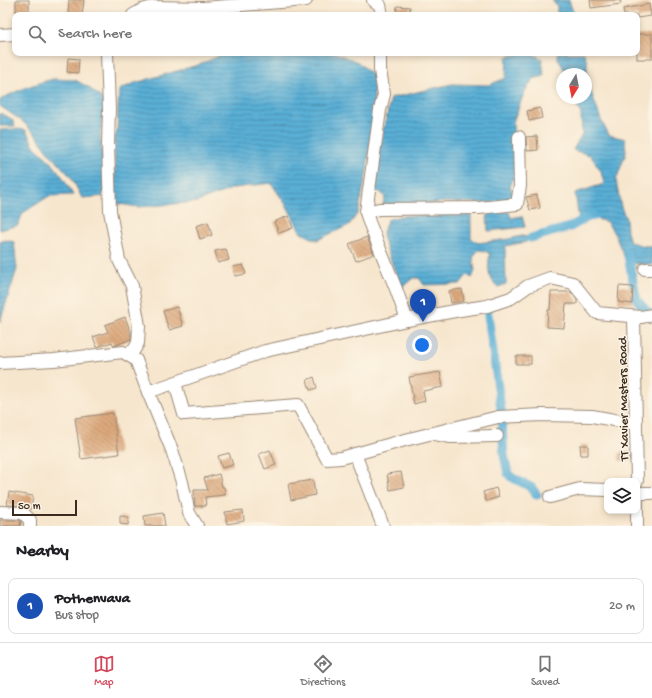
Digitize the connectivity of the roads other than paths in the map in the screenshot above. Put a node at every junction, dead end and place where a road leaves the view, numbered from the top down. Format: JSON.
{"nodes":[{"id":1,"x":306,"y":0,"type":"edge"},
{"id":2,"x":372,"y":0,"type":"edge"},
{"id":3,"x":140,"y":12,"type":"edge"},
{"id":4,"x":381,"y":12,"type":"edge"},
{"id":5,"x":12,"y":34,"type":"edge"},
{"id":6,"x":0,"y":35,"type":"edge"},
{"id":7,"x":107,"y":56,"type":"edge"},
{"id":8,"x":380,"y":56,"type":"edge"},
{"id":9,"x":519,"y":137,"type":"dead end"},
{"id":10,"x":366,"y":212,"type":"junction"},
{"id":11,"x":650,"y":316,"type":"edge"},
{"id":12,"x":634,"y":317,"type":"junction"},
{"id":13,"x":407,"y":320,"type":"junction"},
{"id":14,"x":127,"y":354,"type":"junction"},
{"id":15,"x":0,"y":362,"type":"edge"},
{"id":16,"x":175,"y":383,"type":"junction"},
{"id":17,"x":148,"y":392,"type":"junction"},
{"id":18,"x":636,"y":424,"type":"junction"},
{"id":19,"x":432,"y":433,"type":"junction"},
{"id":20,"x":497,"y":436,"type":"dead end"},
{"id":21,"x":355,"y":454,"type":"junction"},
{"id":22,"x":637,"y":478,"type":"edge"},
{"id":23,"x":604,"y":490,"type":"edge"},
{"id":24,"x":640,"y":492,"type":"edge"},
{"id":25,"x":652,"y":493,"type":"edge"},
{"id":26,"x":550,"y":497,"type":"dead end"},
{"id":27,"x":0,"y":512,"type":"edge"},
{"id":28,"x":637,"y":514,"type":"edge"},
{"id":29,"x":30,"y":526,"type":"edge"},
{"id":30,"x":197,"y":526,"type":"edge"},
{"id":31,"x":383,"y":526,"type":"edge"},
{"id":32,"x":637,"y":526,"type":"edge"}],
"edges":[{"from":1,"to":3,"type":"street"},
{"from":2,"to":4,"type":"street"},
{"from":5,"to":6,"type":"street"},
{"from":7,"to":14,"type":"street"},
{"from":8,"to":10,"type":"street"},
{"from":9,"to":10,"type":"street"},
{"from":10,"to":13,"type":"street"},
{"from":11,"to":12,"type":"street"},
{"from":12,"to":13,"type":"street"},
{"from":12,"to":18,"type":"street","name":"TT Xavier Masters Road"},
{"from":13,"to":16,"type":"street"},
{"from":14,"to":15,"type":"street"},
{"from":14,"to":17,"type":"street"},
{"from":16,"to":17,"type":"street"},
{"from":16,"to":21,"type":"street"},
{"from":17,"to":30,"type":"street"},
{"from":18,"to":19,"type":"street"},
{"from":18,"to":22,"type":"street","name":"TT Xavier Masters Road"},
{"from":19,"to":20,"type":"street"},
{"from":19,"to":21,"type":"street"},
{"from":21,"to":31,"type":"street"},
{"from":23,"to":26,"type":"street"},
{"from":24,"to":25,"type":"street"},
{"from":27,"to":29,"type":"street"},
{"from":28,"to":32,"type":"street"}]}
